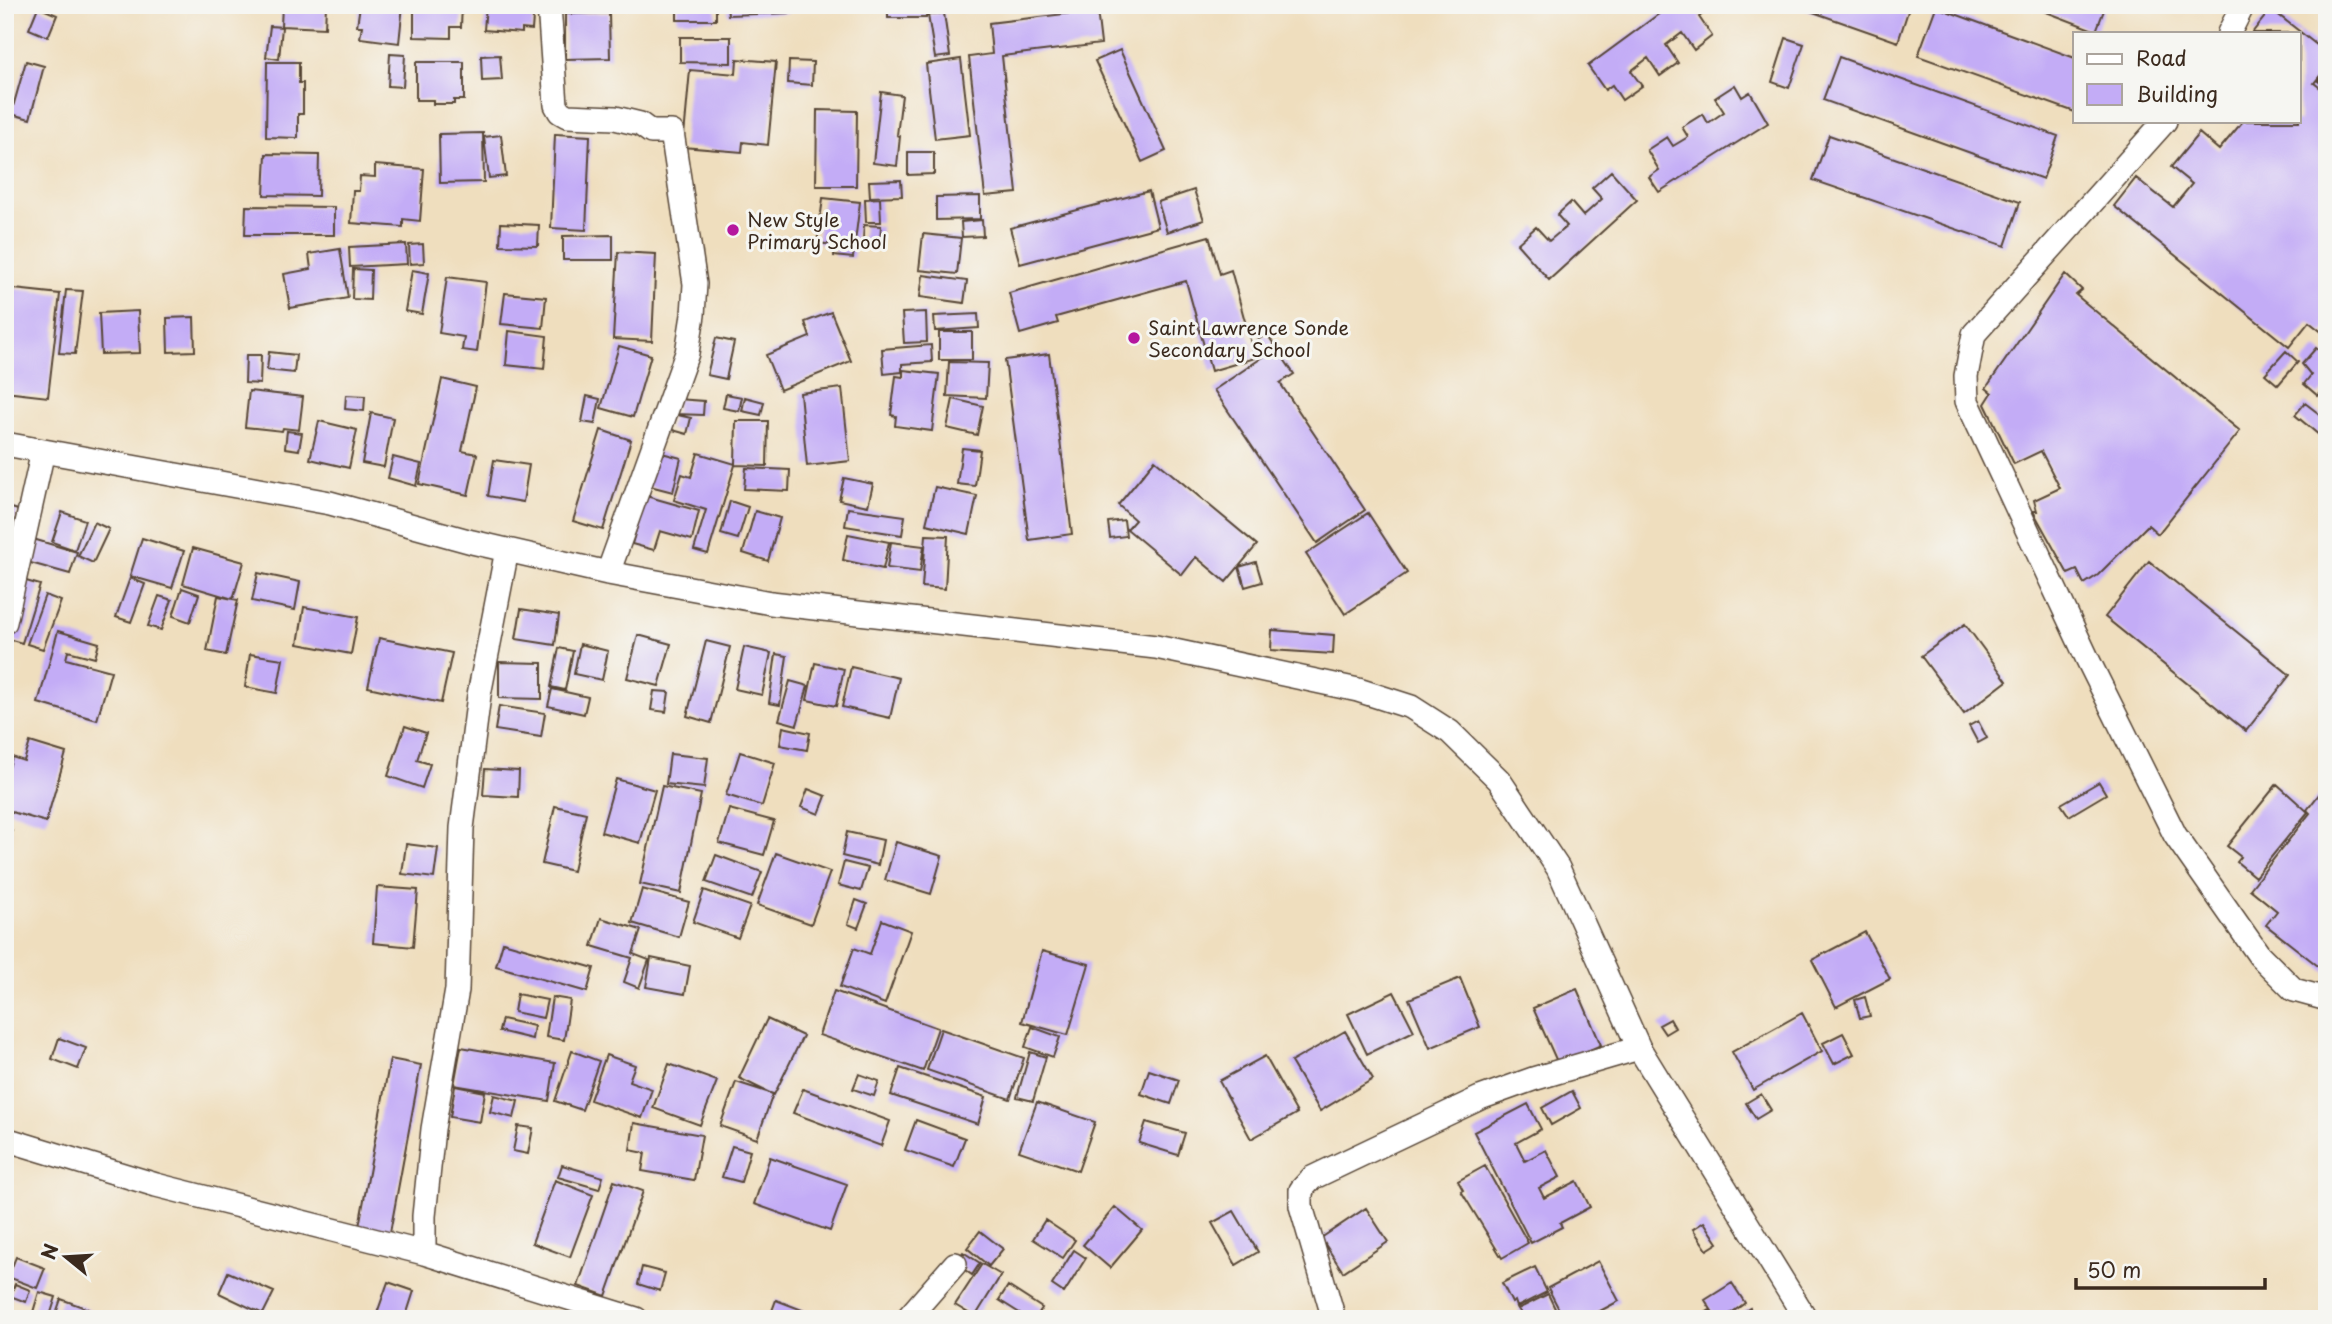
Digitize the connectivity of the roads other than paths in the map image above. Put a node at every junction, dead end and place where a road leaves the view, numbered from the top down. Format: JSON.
{"nodes":[{"id":1,"x":549,"y":5,"type":"edge"},
{"id":2,"x":2243,"y":5,"type":"edge"},
{"id":3,"x":2230,"y":32,"type":"edge"},
{"id":4,"x":2164,"y":122,"type":"edge"},
{"id":5,"x":5,"y":444,"type":"edge"},
{"id":6,"x":43,"y":451,"type":"junction"},
{"id":7,"x":507,"y":550,"type":"junction"},
{"id":8,"x":608,"y":573,"type":"junction"},
{"id":9,"x":5,"y":622,"type":"edge"},
{"id":10,"x":2327,"y":999,"type":"edge"},
{"id":11,"x":1639,"y":1048,"type":"junction"},
{"id":12,"x":5,"y":1139,"type":"edge"},
{"id":13,"x":424,"y":1253,"type":"junction"},
{"id":14,"x":955,"y":1264,"type":"dead end"},
{"id":15,"x":636,"y":1319,"type":"edge"},
{"id":16,"x":907,"y":1319,"type":"edge"},
{"id":17,"x":1334,"y":1319,"type":"edge"},
{"id":18,"x":1805,"y":1319,"type":"edge"}],
"edges":[{"from":1,"to":8,"type":"street"},
{"from":2,"to":3,"type":"street"},
{"from":4,"to":10,"type":"street"},
{"from":5,"to":6,"type":"street"},
{"from":6,"to":7,"type":"street"},
{"from":6,"to":9,"type":"street"},
{"from":7,"to":8,"type":"street"},
{"from":7,"to":13,"type":"street"},
{"from":8,"to":11,"type":"street"},
{"from":11,"to":17,"type":"street"},
{"from":11,"to":18,"type":"street"},
{"from":12,"to":13,"type":"street"},
{"from":13,"to":15,"type":"street"},
{"from":14,"to":16,"type":"street"}]}
